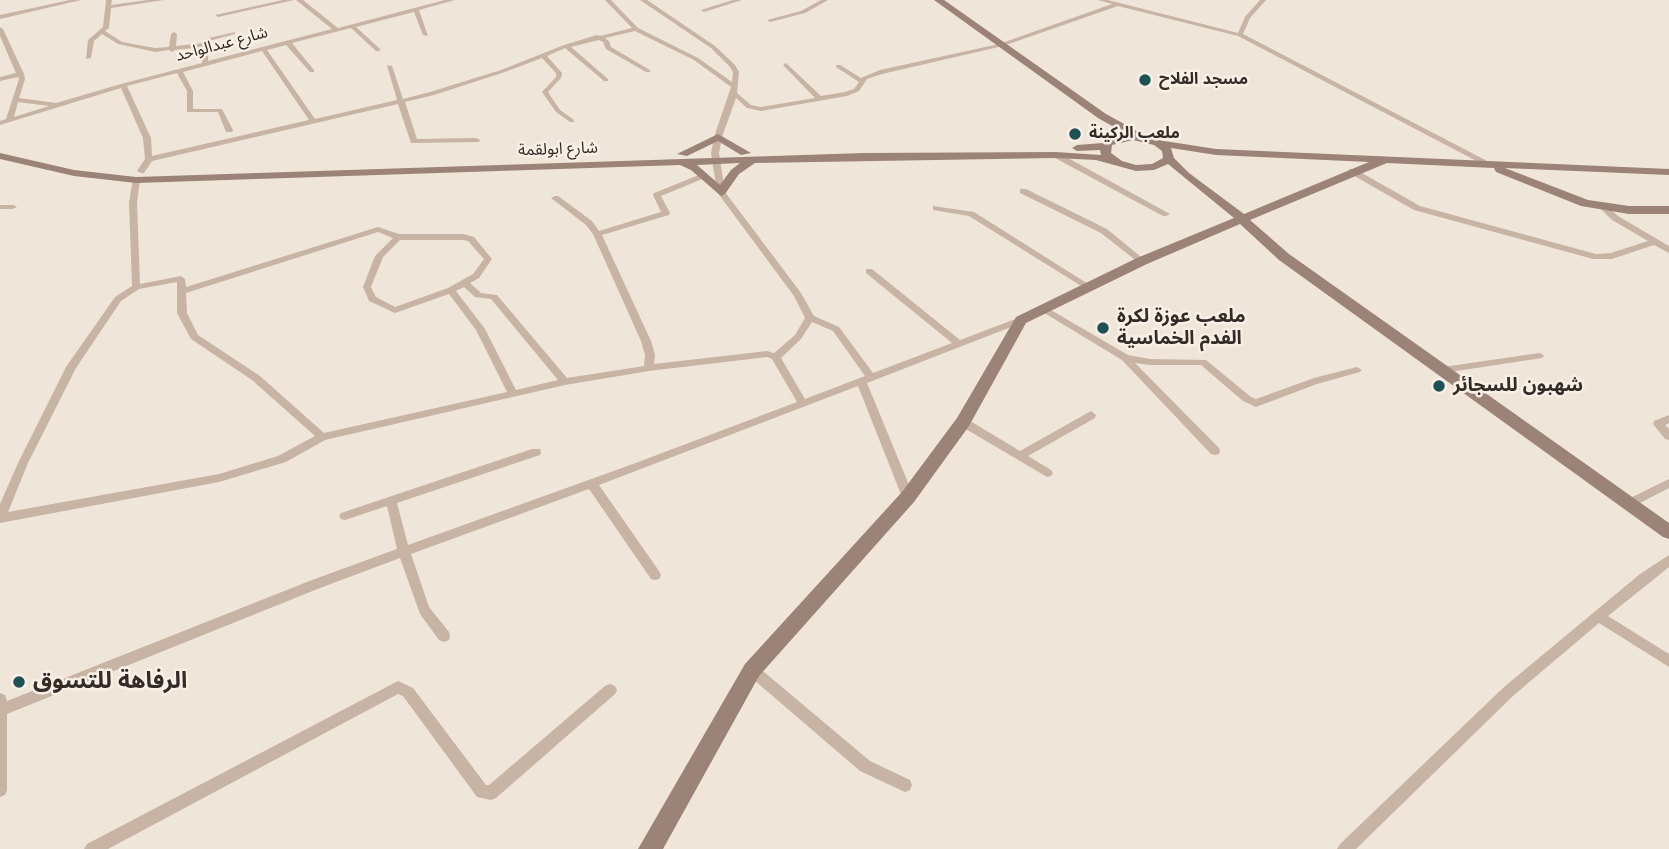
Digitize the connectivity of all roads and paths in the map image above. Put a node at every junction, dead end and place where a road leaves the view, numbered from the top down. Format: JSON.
{"nodes":[{"id":1,"x":78,"y":0,"type":"edge"},
{"id":2,"x":161,"y":0,"type":"edge"},
{"id":3,"x":291,"y":0,"type":"edge"},
{"id":4,"x":299,"y":0,"type":"edge"},
{"id":5,"x":452,"y":0,"type":"edge"},
{"id":6,"x":608,"y":0,"type":"edge"},
{"id":7,"x":643,"y":0,"type":"edge"},
{"id":8,"x":739,"y":0,"type":"edge"},
{"id":9,"x":825,"y":0,"type":"edge"},
{"id":10,"x":938,"y":0,"type":"edge"},
{"id":11,"x":1101,"y":0,"type":"edge"},
{"id":12,"x":1263,"y":0,"type":"edge"},
{"id":13,"x":440,"y":1,"type":"edge"},
{"id":14,"x":109,"y":4,"type":"edge"},
{"id":15,"x":1116,"y":5,"type":"junction"},
{"id":16,"x":416,"y":9,"type":"junction"},
{"id":17,"x":704,"y":10,"type":"dead end"},
{"id":18,"x":218,"y":15,"type":"dead end"},
{"id":19,"x":0,"y":17,"type":"edge"},
{"id":20,"x":771,"y":20,"type":"dead end"},
{"id":21,"x":352,"y":26,"type":"junction"},
{"id":22,"x":0,"y":29,"type":"edge"},
{"id":23,"x":636,"y":29,"type":"junction"},
{"id":24,"x":337,"y":30,"type":"junction"},
{"id":25,"x":102,"y":32,"type":"junction"},
{"id":26,"x":233,"y":33,"type":"dead end"},
{"id":27,"x":174,"y":34,"type":"dead end"},
{"id":28,"x":426,"y":35,"type":"dead end"},
{"id":29,"x":1240,"y":35,"type":"junction"},
{"id":30,"x":597,"y":37,"type":"junction"},
{"id":31,"x":288,"y":43,"type":"junction"},
{"id":32,"x":206,"y":45,"type":"junction"},
{"id":33,"x":566,"y":46,"type":"junction"},
{"id":34,"x":1001,"y":46,"type":"junction"},
{"id":35,"x":264,"y":49,"type":"junction"},
{"id":36,"x":172,"y":50,"type":"junction"},
{"id":37,"x":378,"y":50,"type":"dead end"},
{"id":38,"x":543,"y":55,"type":"junction"},
{"id":39,"x":88,"y":58,"type":"dead end"},
{"id":40,"x":205,"y":64,"type":"junction"},
{"id":41,"x":786,"y":65,"type":"dead end"},
{"id":42,"x":389,"y":66,"type":"dead end"},
{"id":43,"x":838,"y":66,"type":"dead end"},
{"id":44,"x":179,"y":71,"type":"junction"},
{"id":45,"x":312,"y":71,"type":"dead end"},
{"id":46,"x":648,"y":71,"type":"dead end"},
{"id":47,"x":21,"y":74,"type":"junction"},
{"id":48,"x":0,"y":79,"type":"edge"},
{"id":49,"x":606,"y":80,"type":"dead end"},
{"id":50,"x":862,"y":81,"type":"junction"},
{"id":51,"x":123,"y":85,"type":"junction"},
{"id":52,"x":735,"y":90,"type":"junction"},
{"id":53,"x":820,"y":99,"type":"junction"},
{"id":54,"x":18,"y":100,"type":"junction"},
{"id":55,"x":399,"y":102,"type":"junction"},
{"id":56,"x":57,"y":104,"type":"junction"},
{"id":57,"x":1102,"y":116,"type":"junction"},
{"id":58,"x":9,"y":120,"type":"junction"},
{"id":59,"x":312,"y":120,"type":"junction"},
{"id":60,"x":572,"y":121,"type":"dead end"},
{"id":61,"x":0,"y":123,"type":"edge"},
{"id":62,"x":229,"y":130,"type":"dead end"},
{"id":63,"x":718,"y":137,"type":"junction"},
{"id":64,"x":1144,"y":139,"type":"junction"},
{"id":65,"x":476,"y":140,"type":"dead end"},
{"id":66,"x":1158,"y":144,"type":"junction"},
{"id":67,"x":1107,"y":145,"type":"junction"},
{"id":68,"x":0,"y":147,"type":"edge"},
{"id":69,"x":1216,"y":152,"type":"junction"},
{"id":70,"x":749,"y":155,"type":"junction"},
{"id":71,"x":1056,"y":155,"type":"junction"},
{"id":72,"x":0,"y":156,"type":"edge"},
{"id":73,"x":715,"y":156,"type":"junction"},
{"id":74,"x":681,"y":158,"type":"junction"},
{"id":75,"x":1169,"y":158,"type":"junction"},
{"id":76,"x":149,"y":159,"type":"junction"},
{"id":77,"x":1380,"y":162,"type":"junction"},
{"id":78,"x":1118,"y":163,"type":"junction"},
{"id":79,"x":1496,"y":166,"type":"junction"},
{"id":80,"x":1146,"y":168,"type":"junction"},
{"id":81,"x":1352,"y":171,"type":"junction"},
{"id":82,"x":1669,"y":172,"type":"edge"},
{"id":83,"x":704,"y":175,"type":"junction"},
{"id":84,"x":138,"y":176,"type":"junction"},
{"id":85,"x":1197,"y":185,"type":"junction"},
{"id":86,"x":1023,"y":191,"type":"dead end"},
{"id":87,"x":722,"y":192,"type":"junction"},
{"id":88,"x":555,"y":198,"type":"dead end"},
{"id":89,"x":0,"y":206,"type":"edge"},
{"id":90,"x":13,"y":208,"type":"dead end"},
{"id":91,"x":936,"y":208,"type":"dead end"},
{"id":92,"x":1604,"y":208,"type":"junction"},
{"id":93,"x":1669,"y":210,"type":"edge"},
{"id":94,"x":1166,"y":214,"type":"dead end"},
{"id":95,"x":1243,"y":220,"type":"junction"},
{"id":96,"x":597,"y":234,"type":"junction"},
{"id":97,"x":398,"y":237,"type":"junction"},
{"id":98,"x":1654,"y":242,"type":"junction"},
{"id":99,"x":1669,"y":250,"type":"edge"},
{"id":100,"x":1142,"y":261,"type":"junction"},
{"id":101,"x":869,"y":271,"type":"dead end"},
{"id":102,"x":464,"y":282,"type":"junction"},
{"id":103,"x":1088,"y":287,"type":"junction"},
{"id":104,"x":136,"y":288,"type":"junction"},
{"id":105,"x":450,"y":290,"type":"junction"},
{"id":106,"x":183,"y":291,"type":"junction"},
{"id":107,"x":1044,"y":309,"type":"junction"},
{"id":108,"x":810,"y":318,"type":"junction"},
{"id":109,"x":1021,"y":320,"type":"junction"},
{"id":110,"x":959,"y":344,"type":"junction"},
{"id":111,"x":1539,"y":356,"type":"dead end"},
{"id":112,"x":776,"y":358,"type":"junction"},
{"id":113,"x":1125,"y":358,"type":"junction"},
{"id":114,"x":649,"y":368,"type":"junction"},
{"id":115,"x":1357,"y":370,"type":"dead end"},
{"id":116,"x":1443,"y":370,"type":"junction"},
{"id":117,"x":867,"y":379,"type":"junction"},
{"id":118,"x":565,"y":382,"type":"junction"},
{"id":119,"x":513,"y":394,"type":"junction"},
{"id":120,"x":803,"y":404,"type":"junction"},
{"id":121,"x":1091,"y":415,"type":"dead end"},
{"id":122,"x":1669,"y":419,"type":"edge"},
{"id":123,"x":962,"y":422,"type":"junction"},
{"id":124,"x":1669,"y":436,"type":"edge"},
{"id":125,"x":322,"y":437,"type":"junction"},
{"id":126,"x":1215,"y":451,"type":"dead end"},
{"id":127,"x":536,"y":452,"type":"dead end"},
{"id":128,"x":1020,"y":456,"type":"junction"},
{"id":129,"x":1047,"y":473,"type":"dead end"},
{"id":130,"x":1669,"y":483,"type":"edge"},
{"id":131,"x":592,"y":484,"type":"junction"},
{"id":132,"x":908,"y":497,"type":"junction"},
{"id":133,"x":391,"y":500,"type":"junction"},
{"id":134,"x":1629,"y":503,"type":"junction"},
{"id":135,"x":345,"y":516,"type":"dead end"},
{"id":136,"x":0,"y":518,"type":"edge"},
{"id":137,"x":1669,"y":531,"type":"edge"},
{"id":138,"x":404,"y":552,"type":"junction"},
{"id":139,"x":1669,"y":560,"type":"edge"},
{"id":140,"x":655,"y":575,"type":"dead end"},
{"id":141,"x":1598,"y":616,"type":"junction"},
{"id":142,"x":444,"y":636,"type":"dead end"},
{"id":143,"x":1669,"y":661,"type":"edge"},
{"id":144,"x":752,"y":670,"type":"junction"},
{"id":145,"x":610,"y":690,"type":"dead end"},
{"id":146,"x":1,"y":706,"type":"edge"},
{"id":147,"x":905,"y":785,"type":"dead end"},
{"id":148,"x":0,"y":790,"type":"edge"},
{"id":149,"x":108,"y":845,"type":"edge"},
{"id":150,"x":92,"y":849,"type":"edge"},
{"id":151,"x":650,"y":849,"type":"edge"},
{"id":152,"x":1345,"y":849,"type":"edge"}],
"edges":[{"from":1,"to":19,"type":"street"},
{"from":2,"to":14,"type":"street"},
{"from":3,"to":18,"type":"street"},
{"from":4,"to":24,"type":"street"},
{"from":5,"to":13,"type":"street","name":"شارع عبدالواحد"},
{"from":6,"to":23,"type":"street"},
{"from":7,"to":52,"type":"street"},
{"from":8,"to":17,"type":"street"},
{"from":9,"to":20,"type":"street"},
{"from":10,"to":34,"type":"street"},
{"from":11,"to":15,"type":"street"},
{"from":12,"to":29,"type":"street"},
{"from":13,"to":16,"type":"street","name":"شارع عبدالواحد"},
{"from":14,"to":25,"type":"street"},
{"from":15,"to":29,"type":"street"},
{"from":15,"to":34,"type":"street"},
{"from":16,"to":21,"type":"street","name":"شارع عبدالواحد"},
{"from":16,"to":28,"type":"street"},
{"from":21,"to":24,"type":"street","name":"شارع عبدالواحد"},
{"from":21,"to":37,"type":"street"},
{"from":22,"to":47,"type":"street"},
{"from":23,"to":30,"type":"street"},
{"from":23,"to":52,"type":"street"},
{"from":24,"to":31,"type":"street","name":"شارع عبدالواحد"},
{"from":25,"to":36,"type":"street"},
{"from":25,"to":39,"type":"street"},
{"from":26,"to":32,"type":"street"},
{"from":27,"to":36,"type":"street"},
{"from":29,"to":79,"type":"street"},
{"from":30,"to":33,"type":"street"},
{"from":30,"to":46,"type":"street"},
{"from":31,"to":35,"type":"street","name":"شارع عبدالواحد"},
{"from":31,"to":45,"type":"street"},
{"from":32,"to":36,"type":"street"},
{"from":32,"to":40,"type":"street"},
{"from":33,"to":38,"type":"street"},
{"from":33,"to":49,"type":"street"},
{"from":34,"to":50,"type":"street"},
{"from":34,"to":57,"type":"street"},
{"from":35,"to":40,"type":"street","name":"شارع عبدالواحد"},
{"from":35,"to":59,"type":"street"},
{"from":38,"to":55,"type":"street"},
{"from":38,"to":60,"type":"street"},
{"from":40,"to":44,"type":"street","name":"شارع عبدالواحد"},
{"from":41,"to":53,"type":"street"},
{"from":42,"to":55,"type":"street"},
{"from":43,"to":50,"type":"street"},
{"from":44,"to":51,"type":"street","name":"شارع عبدالواحد"},
{"from":44,"to":62,"type":"street"},
{"from":47,"to":48,"type":"street"},
{"from":47,"to":54,"type":"street"},
{"from":50,"to":53,"type":"street"},
{"from":51,"to":56,"type":"street","name":"شارع عبدالواحد"},
{"from":51,"to":76,"type":"street"},
{"from":52,"to":53,"type":"street"},
{"from":52,"to":63,"type":"street"},
{"from":54,"to":56,"type":"street"},
{"from":54,"to":58,"type":"street"},
{"from":55,"to":59,"type":"street"},
{"from":55,"to":65,"type":"street"},
{"from":56,"to":58,"type":"street","name":"شارع عبدالواحد"},
{"from":57,"to":64,"type":"street"},
{"from":57,"to":67,"type":"street"},
{"from":58,"to":61,"type":"street","name":"شارع عبدالواحد"},
{"from":59,"to":76,"type":"street"},
{"from":63,"to":70,"type":"street"},
{"from":63,"to":73,"type":"street"},
{"from":63,"to":74,"type":"street"},
{"from":64,"to":66,"type":"street"},
{"from":64,"to":67,"type":"street","name":"شارع ابولقمة"},
{"from":66,"to":69,"type":"street"},
{"from":66,"to":75,"type":"street"},
{"from":67,"to":70,"type":"street","name":"شارع ابولقمة"},
{"from":67,"to":78,"type":"street"},
{"from":68,"to":84,"type":"street","name":"شارع ابولقمة"},
{"from":69,"to":75,"type":"street"},
{"from":69,"to":77,"type":"street"},
{"from":70,"to":71,"type":"street","name":"شارع ابولقمة"},
{"from":70,"to":73,"type":"street","name":"شارع ابولقمة"},
{"from":70,"to":87,"type":"street"},
{"from":71,"to":78,"type":"street","name":"شارع ابولقمة"},
{"from":71,"to":94,"type":"street"},
{"from":72,"to":84,"type":"street","name":"شارع ابولقمة"},
{"from":73,"to":74,"type":"street","name":"شارع ابولقمة"},
{"from":73,"to":87,"type":"street"},
{"from":74,"to":83,"type":"street"},
{"from":74,"to":84,"type":"street","name":"شارع ابولقمة"},
{"from":75,"to":80,"type":"street"},
{"from":75,"to":85,"type":"street"},
{"from":76,"to":84,"type":"street"},
{"from":77,"to":79,"type":"street"},
{"from":77,"to":81,"type":"street"},
{"from":78,"to":80,"type":"street","name":"شارع ابولقمة"},
{"from":79,"to":82,"type":"street"},
{"from":79,"to":92,"type":"street"},
{"from":80,"to":85,"type":"street","name":"شارع ابولقمة"},
{"from":81,"to":95,"type":"street"},
{"from":81,"to":98,"type":"street"},
{"from":83,"to":87,"type":"street"},
{"from":83,"to":96,"type":"street"},
{"from":84,"to":104,"type":"street"},
{"from":85,"to":95,"type":"street"},
{"from":86,"to":100,"type":"street"},
{"from":87,"to":108,"type":"street"},
{"from":88,"to":96,"type":"street"},
{"from":89,"to":90,"type":"street"},
{"from":91,"to":103,"type":"street"},
{"from":92,"to":93,"type":"street"},
{"from":92,"to":98,"type":"street"},
{"from":95,"to":100,"type":"street"},
{"from":95,"to":116,"type":"street"},
{"from":96,"to":114,"type":"street"},
{"from":97,"to":102,"type":"street"},
{"from":97,"to":105,"type":"street"},
{"from":97,"to":106,"type":"street"},
{"from":98,"to":99,"type":"street"},
{"from":100,"to":103,"type":"street"},
{"from":101,"to":110,"type":"street"},
{"from":102,"to":105,"type":"street"},
{"from":102,"to":118,"type":"street"},
{"from":103,"to":107,"type":"street"},
{"from":104,"to":106,"type":"street"},
{"from":104,"to":136,"type":"street"},
{"from":105,"to":119,"type":"street"},
{"from":106,"to":125,"type":"street"},
{"from":107,"to":109,"type":"street"},
{"from":107,"to":113,"type":"street"},
{"from":108,"to":112,"type":"street"},
{"from":108,"to":117,"type":"street"},
{"from":109,"to":110,"type":"street"},
{"from":109,"to":123,"type":"street"},
{"from":110,"to":117,"type":"street"},
{"from":111,"to":116,"type":"street"},
{"from":112,"to":114,"type":"street"},
{"from":112,"to":120,"type":"street"},
{"from":113,"to":115,"type":"street"},
{"from":113,"to":126,"type":"street"},
{"from":114,"to":118,"type":"street"},
{"from":116,"to":134,"type":"street"},
{"from":117,"to":120,"type":"street"},
{"from":117,"to":132,"type":"street"},
{"from":118,"to":119,"type":"street"},
{"from":119,"to":125,"type":"street"},
{"from":120,"to":131,"type":"street"},
{"from":121,"to":128,"type":"street"},
{"from":122,"to":124,"type":"street"},
{"from":123,"to":128,"type":"street"},
{"from":123,"to":132,"type":"street"},
{"from":125,"to":136,"type":"street"},
{"from":127,"to":133,"type":"street"},
{"from":128,"to":129,"type":"street"},
{"from":130,"to":134,"type":"street"},
{"from":131,"to":138,"type":"street"},
{"from":131,"to":140,"type":"street"},
{"from":132,"to":144,"type":"street"},
{"from":133,"to":135,"type":"street"},
{"from":133,"to":138,"type":"street"},
{"from":134,"to":137,"type":"street"},
{"from":138,"to":142,"type":"street"},
{"from":138,"to":146,"type":"street"},
{"from":139,"to":141,"type":"street"},
{"from":141,"to":143,"type":"street"},
{"from":141,"to":152,"type":"street"},
{"from":144,"to":147,"type":"street"},
{"from":144,"to":151,"type":"street"},
{"from":145,"to":149,"type":"street"},
{"from":146,"to":148,"type":"street"},
{"from":149,"to":150,"type":"street"}]}
